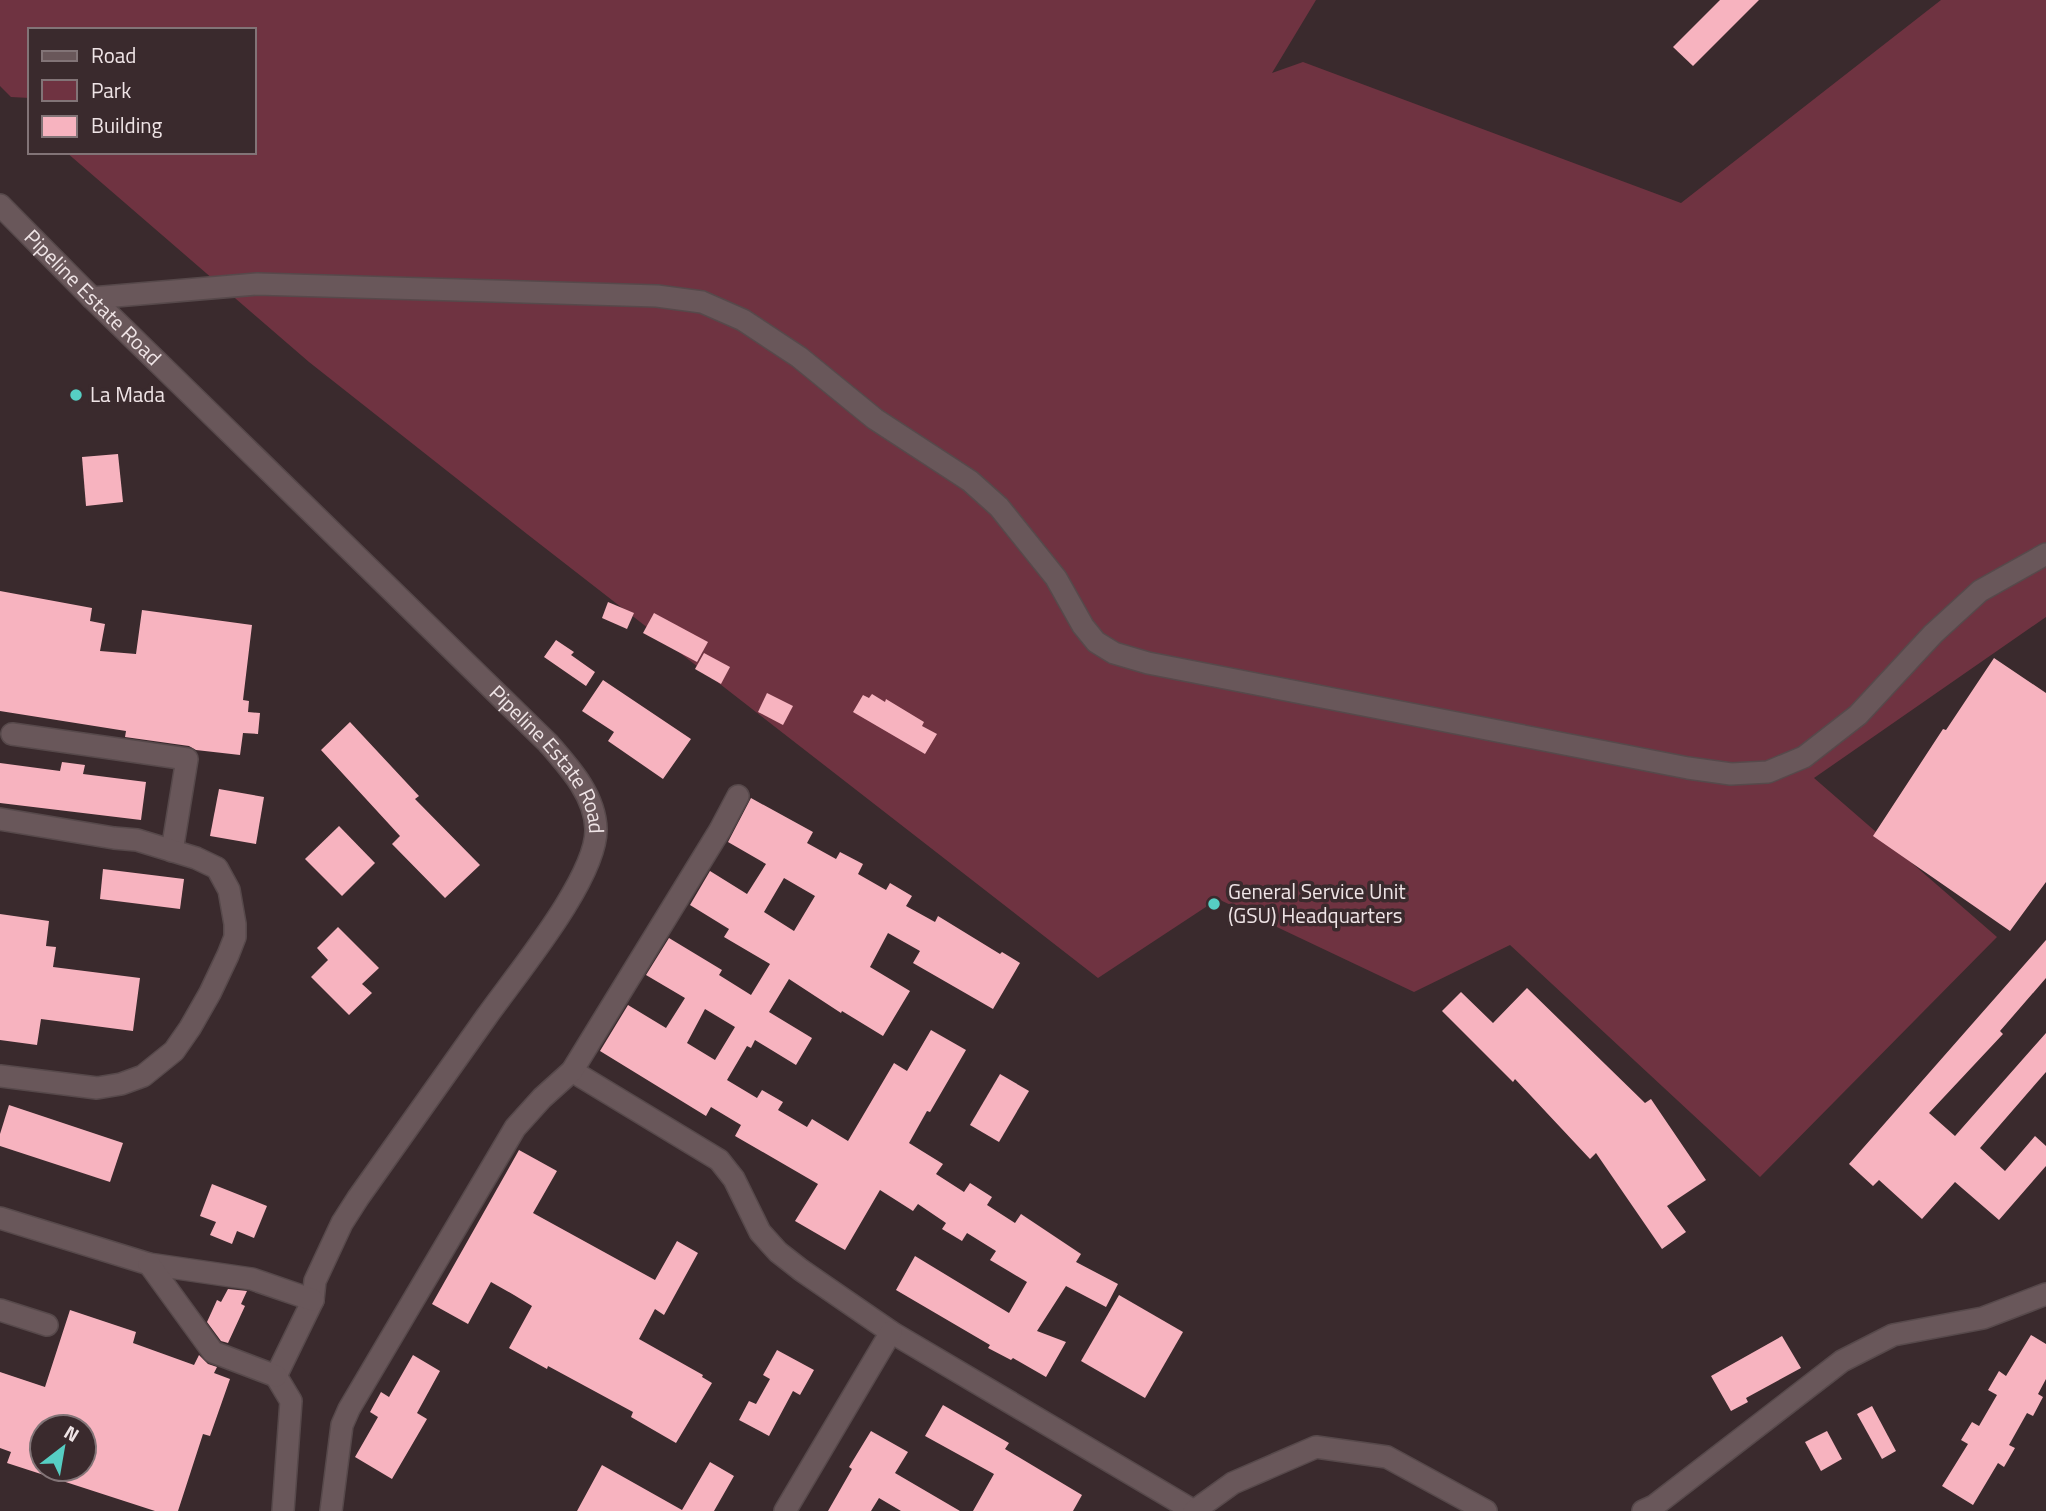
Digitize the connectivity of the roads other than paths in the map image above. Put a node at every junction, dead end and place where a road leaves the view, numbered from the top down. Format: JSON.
{"nodes":[{"id":1,"x":0,"y":205,"type":"edge"},
{"id":2,"x":92,"y":298,"type":"junction"},
{"id":3,"x":2046,"y":554,"type":"edge"},
{"id":4,"x":12,"y":734,"type":"dead end"},
{"id":5,"x":738,"y":796,"type":"dead end"},
{"id":6,"x":0,"y":819,"type":"edge"},
{"id":7,"x":172,"y":851,"type":"junction"},
{"id":8,"x":572,"y":1071,"type":"junction"},
{"id":9,"x":2,"y":1081,"type":"edge"},
{"id":10,"x":0,"y":1218,"type":"edge"},
{"id":11,"x":149,"y":1265,"type":"junction"},
{"id":12,"x":2046,"y":1294,"type":"edge"},
{"id":13,"x":313,"y":1300,"type":"junction"},
{"id":14,"x":0,"y":1310,"type":"edge"},
{"id":15,"x":47,"y":1325,"type":"dead end"},
{"id":16,"x":891,"y":1332,"type":"junction"},
{"id":17,"x":276,"y":1376,"type":"junction"},
{"id":18,"x":283,"y":1511,"type":"edge"},
{"id":19,"x":331,"y":1511,"type":"edge"},
{"id":20,"x":785,"y":1511,"type":"edge"},
{"id":21,"x":1194,"y":1511,"type":"edge"},
{"id":22,"x":1486,"y":1511,"type":"edge"},
{"id":23,"x":1643,"y":1511,"type":"edge"}],
"edges":[{"from":1,"to":2,"type":"street","name":"Pipeline Estate Road"},
{"from":2,"to":3,"type":"street"},
{"from":2,"to":13,"type":"street","name":"Pipeline Estate Road"},
{"from":4,"to":7,"type":"street"},
{"from":5,"to":8,"type":"street"},
{"from":6,"to":7,"type":"street"},
{"from":7,"to":9,"type":"street"},
{"from":8,"to":16,"type":"street"},
{"from":8,"to":19,"type":"street"},
{"from":10,"to":11,"type":"street"},
{"from":11,"to":13,"type":"street"},
{"from":11,"to":17,"type":"street"},
{"from":12,"to":23,"type":"street"},
{"from":13,"to":17,"type":"street","name":"Pipeline Estate Road"},
{"from":14,"to":15,"type":"street"},
{"from":16,"to":20,"type":"street"},
{"from":16,"to":21,"type":"street"},
{"from":17,"to":18,"type":"street"},
{"from":21,"to":22,"type":"street"}]}
